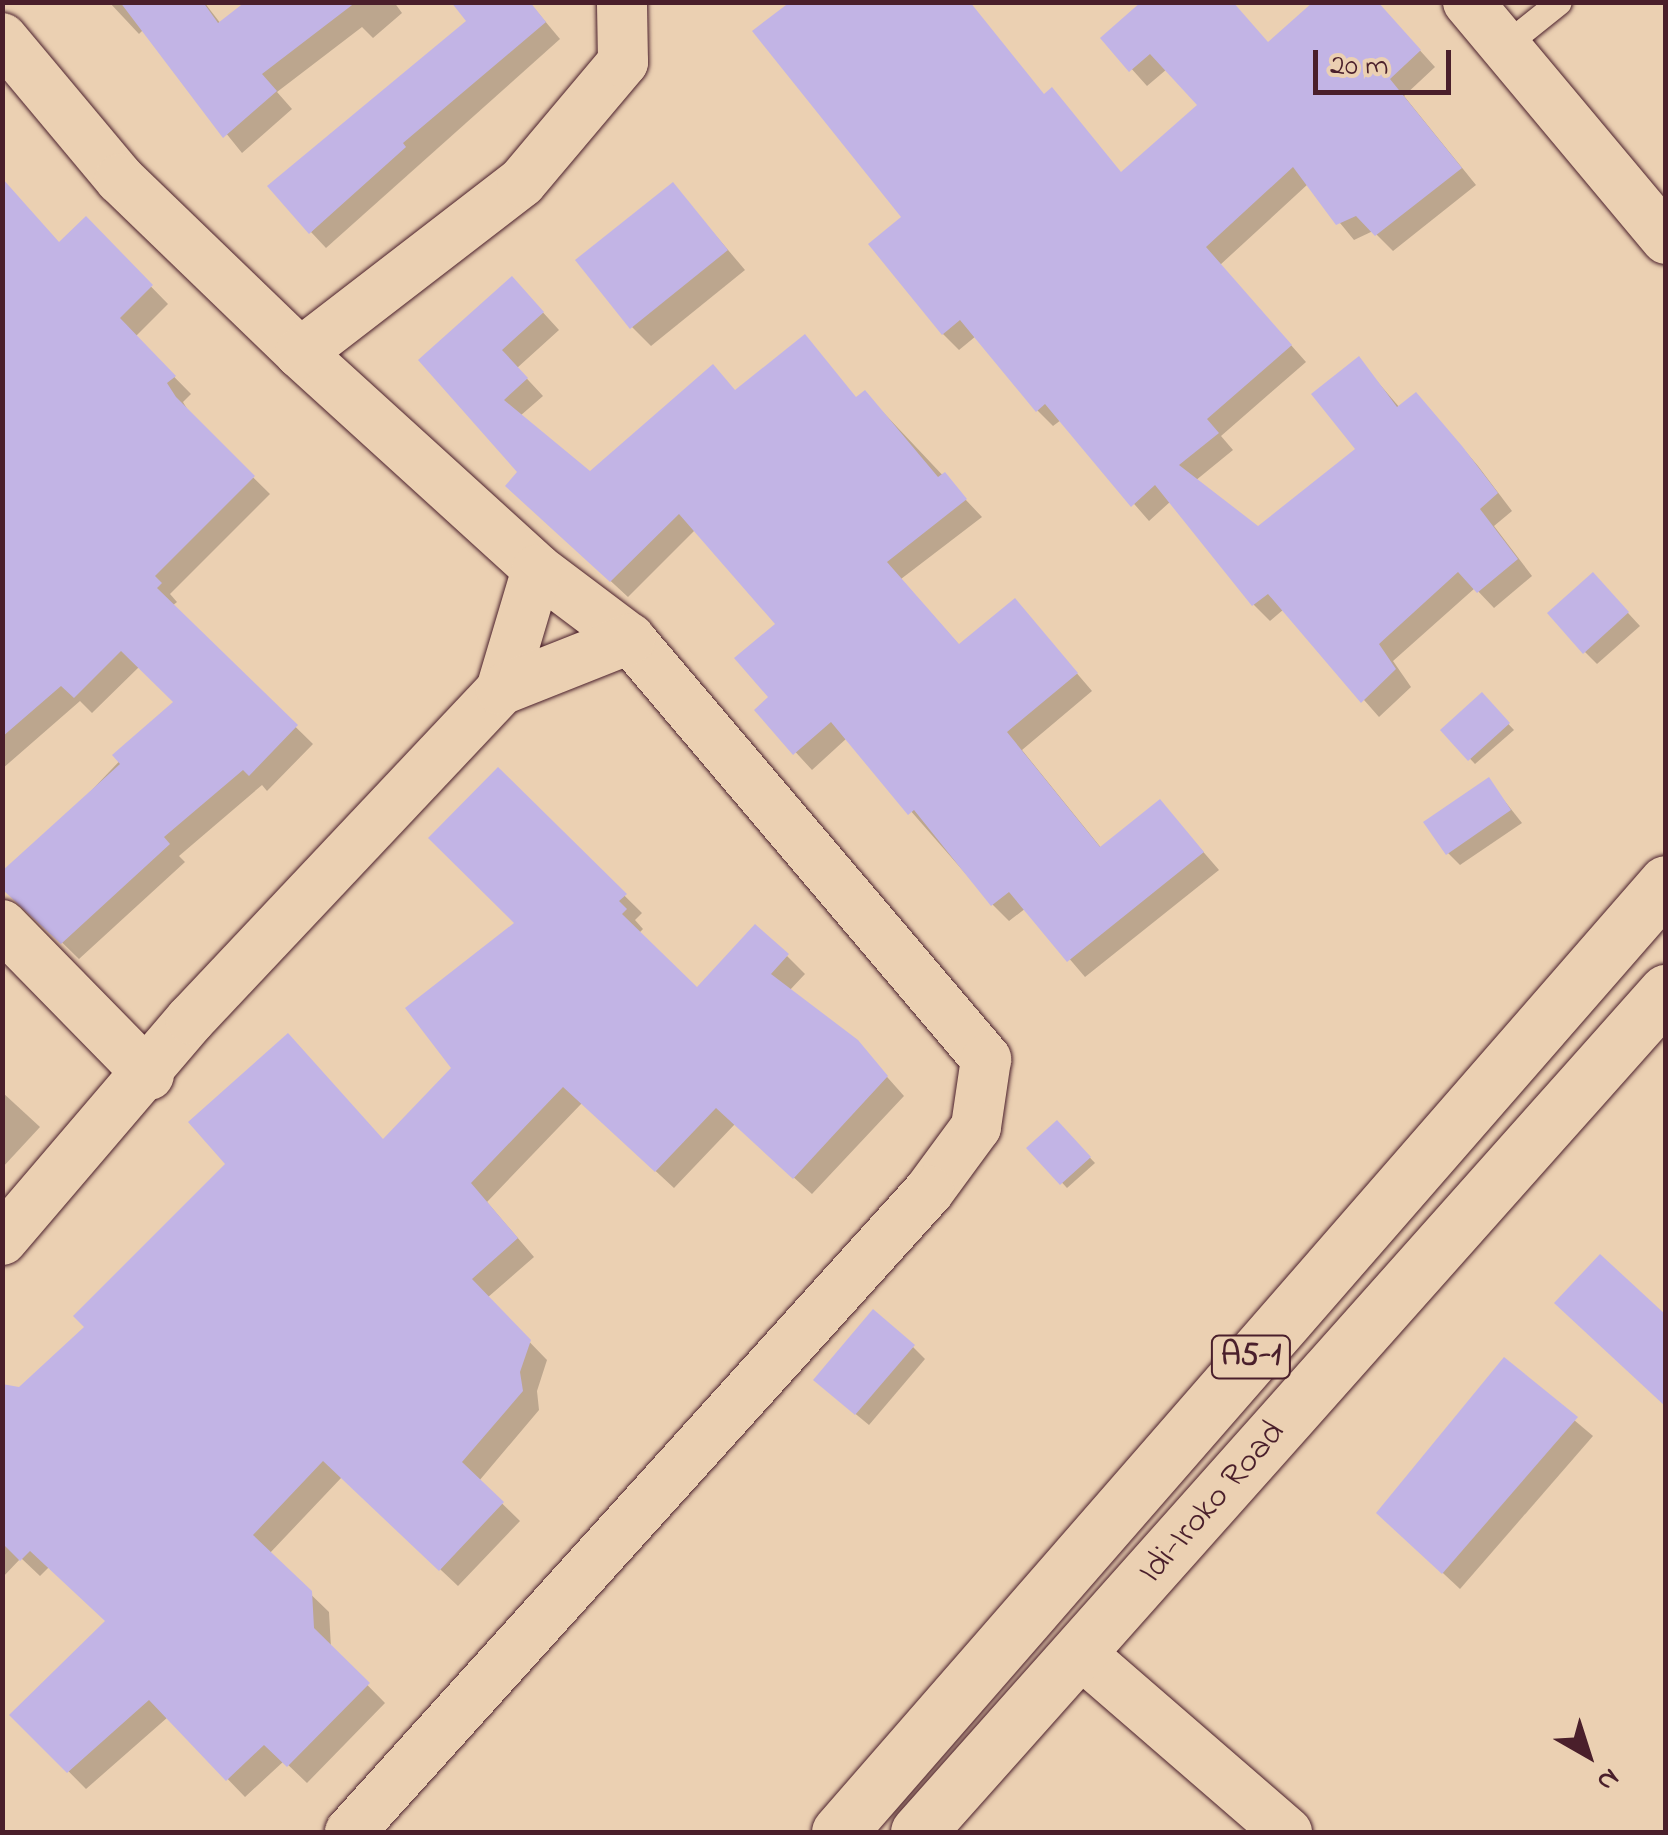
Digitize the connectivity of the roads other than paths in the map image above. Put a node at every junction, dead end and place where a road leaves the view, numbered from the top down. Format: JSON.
{"nodes":[{"id":1,"x":622,"y":2,"type":"edge"},
{"id":2,"x":1468,"y":2,"type":"edge"},
{"id":3,"x":1559,"y":2,"type":"edge"},
{"id":4,"x":2,"y":38,"type":"edge"},
{"id":5,"x":1504,"y":46,"type":"junction"},
{"id":6,"x":1666,"y":239,"type":"edge"},
{"id":7,"x":300,"y":353,"type":"junction"},
{"id":8,"x":537,"y":569,"type":"junction"},
{"id":9,"x":630,"y":639,"type":"junction"},
{"id":10,"x":501,"y":690,"type":"junction"},
{"id":11,"x":1666,"y":883,"type":"edge"},
{"id":12,"x":2,"y":925,"type":"edge"},
{"id":13,"x":1666,"y":992,"type":"edge"},
{"id":14,"x":148,"y":1075,"type":"junction"},
{"id":15,"x":2,"y":1240,"type":"edge"},
{"id":16,"x":1080,"y":1653,"type":"junction"},
{"id":17,"x":350,"y":1832,"type":"edge"},
{"id":18,"x":839,"y":1832,"type":"edge"},
{"id":19,"x":918,"y":1832,"type":"edge"},
{"id":20,"x":1287,"y":1832,"type":"edge"}],
"edges":[{"from":1,"to":7,"type":"street"},
{"from":2,"to":5,"type":"street"},
{"from":3,"to":5,"type":"lane"},
{"from":4,"to":7,"type":"street"},
{"from":5,"to":6,"type":"street"},
{"from":7,"to":8,"type":"street"},
{"from":8,"to":9,"type":"street"},
{"from":8,"to":10,"type":"street"},
{"from":9,"to":10,"type":"street"},
{"from":9,"to":17,"type":"street"},
{"from":10,"to":14,"type":"street"},
{"from":11,"to":18,"type":"highway","number":"A5-1"},
{"from":12,"to":14,"type":"street"},
{"from":13,"to":16,"type":"highway","name":"Idi-Iroko Road","number":"A5-1"},
{"from":14,"to":15,"type":"street"},
{"from":16,"to":19,"type":"highway","name":"Idi-Iroko Road","number":"A5-1"},
{"from":16,"to":20,"type":"street"}]}
